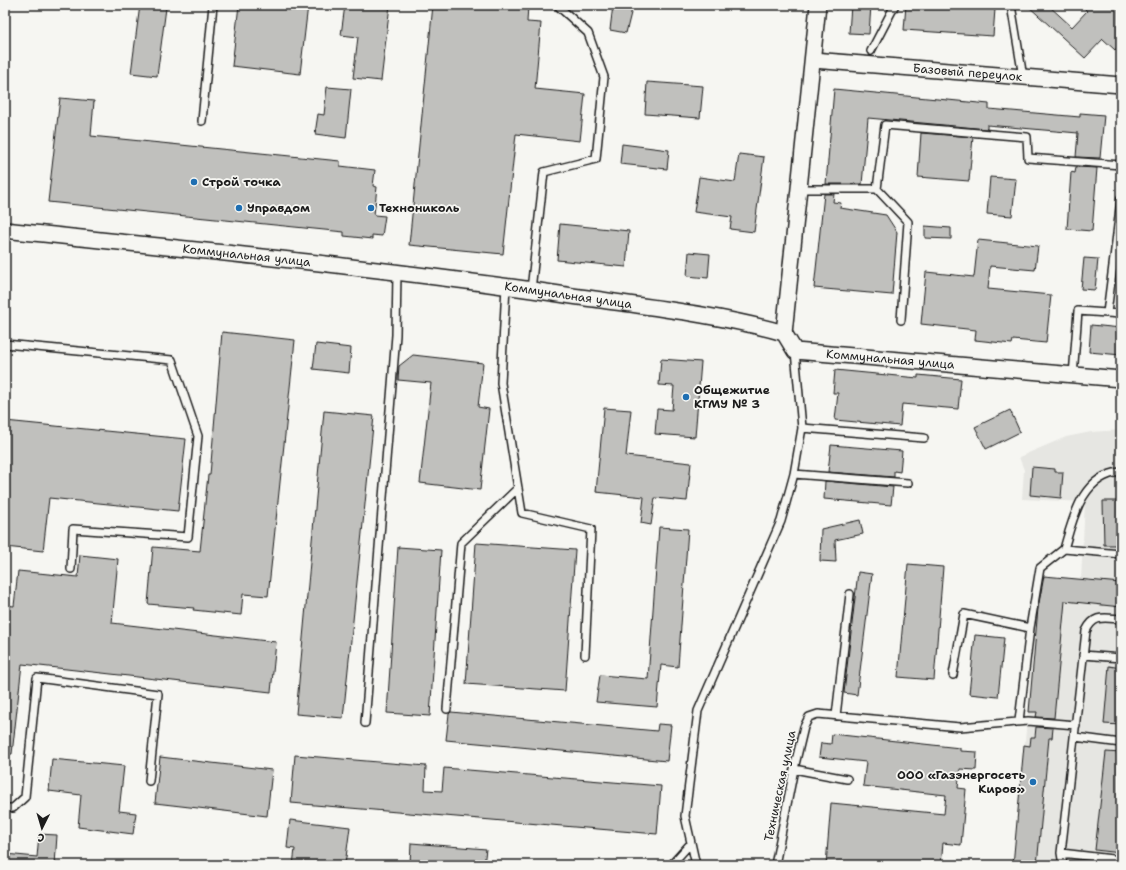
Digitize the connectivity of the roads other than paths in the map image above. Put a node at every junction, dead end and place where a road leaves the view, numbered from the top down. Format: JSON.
{"nodes":[{"id":1,"x":213,"y":5,"type":"edge"},
{"id":2,"x":557,"y":5,"type":"edge"},
{"id":3,"x":818,"y":5,"type":"edge"},
{"id":4,"x":895,"y":5,"type":"edge"},
{"id":5,"x":1011,"y":5,"type":"edge"},
{"id":6,"x":871,"y":51,"type":"dead end"},
{"id":7,"x":813,"y":60,"type":"junction"},
{"id":8,"x":1023,"y":77,"type":"junction"},
{"id":9,"x":1121,"y":85,"type":"edge"},
{"id":10,"x":202,"y":121,"type":"dead end"},
{"id":11,"x":1121,"y":165,"type":"edge"},
{"id":12,"x":799,"y":189,"type":"junction"},
{"id":13,"x":877,"y":189,"type":"junction"},
{"id":14,"x":1121,"y":198,"type":"edge"},
{"id":15,"x":5,"y":230,"type":"edge"},
{"id":16,"x":1119,"y":235,"type":"edge"},
{"id":17,"x":397,"y":272,"type":"junction"},
{"id":18,"x":506,"y":286,"type":"junction"},
{"id":19,"x":531,"y":290,"type":"junction"},
{"id":20,"x":1107,"y":313,"type":"junction"},
{"id":21,"x":1121,"y":314,"type":"edge"},
{"id":22,"x":901,"y":320,"type":"dead end"},
{"id":23,"x":784,"y":333,"type":"junction"},
{"id":24,"x":5,"y":344,"type":"edge"},
{"id":25,"x":795,"y":351,"type":"junction"},
{"id":26,"x":1073,"y":376,"type":"junction"},
{"id":27,"x":1121,"y":379,"type":"edge"},
{"id":28,"x":802,"y":428,"type":"junction"},
{"id":29,"x":924,"y":438,"type":"dead end"},
{"id":30,"x":1121,"y":472,"type":"edge"},
{"id":31,"x":794,"y":474,"type":"junction"},
{"id":32,"x":908,"y":483,"type":"dead end"},
{"id":33,"x":518,"y":488,"type":"junction"},
{"id":34,"x":1064,"y":549,"type":"junction"},
{"id":35,"x":1121,"y":554,"type":"edge"},
{"id":36,"x":71,"y":569,"type":"dead end"},
{"id":37,"x":850,"y":594,"type":"dead end"},
{"id":38,"x":1121,"y":619,"type":"edge"},
{"id":39,"x":1030,"y":628,"type":"junction"},
{"id":40,"x":585,"y":655,"type":"dead end"},
{"id":41,"x":1083,"y":655,"type":"junction"},
{"id":42,"x":1121,"y":658,"type":"edge"},
{"id":43,"x":952,"y":675,"type":"dead end"},
{"id":44,"x":447,"y":709,"type":"dead end"},
{"id":45,"x":836,"y":716,"type":"junction"},
{"id":46,"x":1019,"y":721,"type":"junction"},
{"id":47,"x":365,"y":722,"type":"dead end"},
{"id":48,"x":1076,"y":725,"type":"junction"},
{"id":49,"x":1075,"y":737,"type":"junction"},
{"id":50,"x":1121,"y":743,"type":"edge"},
{"id":51,"x":794,"y":769,"type":"junction"},
{"id":52,"x":847,"y":779,"type":"dead end"},
{"id":53,"x":149,"y":781,"type":"dead end"},
{"id":54,"x":5,"y":808,"type":"edge"},
{"id":55,"x":691,"y":843,"type":"junction"},
{"id":56,"x":1061,"y":853,"type":"junction"},
{"id":57,"x":1121,"y":860,"type":"edge"},
{"id":58,"x":671,"y":865,"type":"edge"},
{"id":59,"x":696,"y":865,"type":"edge"},
{"id":60,"x":775,"y":865,"type":"edge"},
{"id":61,"x":1063,"y":865,"type":"edge"}],
"edges":[{"from":1,"to":10,"type":"lane"},
{"from":2,"to":19,"type":"lane"},
{"from":3,"to":7,"type":"street"},
{"from":4,"to":6,"type":"lane"},
{"from":5,"to":8,"type":"lane"},
{"from":7,"to":8,"type":"street","name":"Базовый переулок"},
{"from":7,"to":12,"type":"street"},
{"from":8,"to":9,"type":"street","name":"Базовый переулок"},
{"from":11,"to":13,"type":"lane"},
{"from":12,"to":13,"type":"lane"},
{"from":12,"to":23,"type":"street"},
{"from":13,"to":22,"type":"lane"},
{"from":14,"to":16,"type":"lane"},
{"from":15,"to":17,"type":"street","name":"Коммунальная улица"},
{"from":16,"to":20,"type":"lane"},
{"from":17,"to":18,"type":"street","name":"Коммунальная улица"},
{"from":17,"to":47,"type":"lane"},
{"from":18,"to":19,"type":"street","name":"Коммунальная улица"},
{"from":18,"to":33,"type":"lane"},
{"from":19,"to":23,"type":"street","name":"Коммунальная улица"},
{"from":20,"to":21,"type":"lane"},
{"from":20,"to":26,"type":"lane"},
{"from":23,"to":25,"type":"street"},
{"from":24,"to":36,"type":"lane"},
{"from":25,"to":26,"type":"street","name":"Коммунальная улица"},
{"from":25,"to":28,"type":"lane"},
{"from":26,"to":27,"type":"street","name":"Коммунальная улица"},
{"from":28,"to":29,"type":"lane"},
{"from":28,"to":31,"type":"lane"},
{"from":30,"to":34,"type":"lane"},
{"from":31,"to":32,"type":"lane"},
{"from":31,"to":55,"type":"lane"},
{"from":33,"to":40,"type":"lane"},
{"from":33,"to":44,"type":"lane"},
{"from":34,"to":35,"type":"lane"},
{"from":34,"to":39,"type":"lane"},
{"from":37,"to":45,"type":"lane"},
{"from":38,"to":41,"type":"lane"},
{"from":39,"to":43,"type":"lane"},
{"from":39,"to":46,"type":"lane"},
{"from":41,"to":42,"type":"lane"},
{"from":41,"to":48,"type":"lane"},
{"from":45,"to":46,"type":"lane"},
{"from":45,"to":51,"type":"lane","name":"Техническая улица"},
{"from":46,"to":48,"type":"lane"},
{"from":48,"to":49,"type":"lane"},
{"from":49,"to":50,"type":"lane"},
{"from":49,"to":56,"type":"lane"},
{"from":51,"to":52,"type":"lane"},
{"from":51,"to":60,"type":"lane","name":"Техническая улица"},
{"from":53,"to":54,"type":"lane"},
{"from":55,"to":58,"type":"lane"},
{"from":55,"to":59,"type":"lane"},
{"from":56,"to":57,"type":"lane"},
{"from":56,"to":61,"type":"lane"}]}
